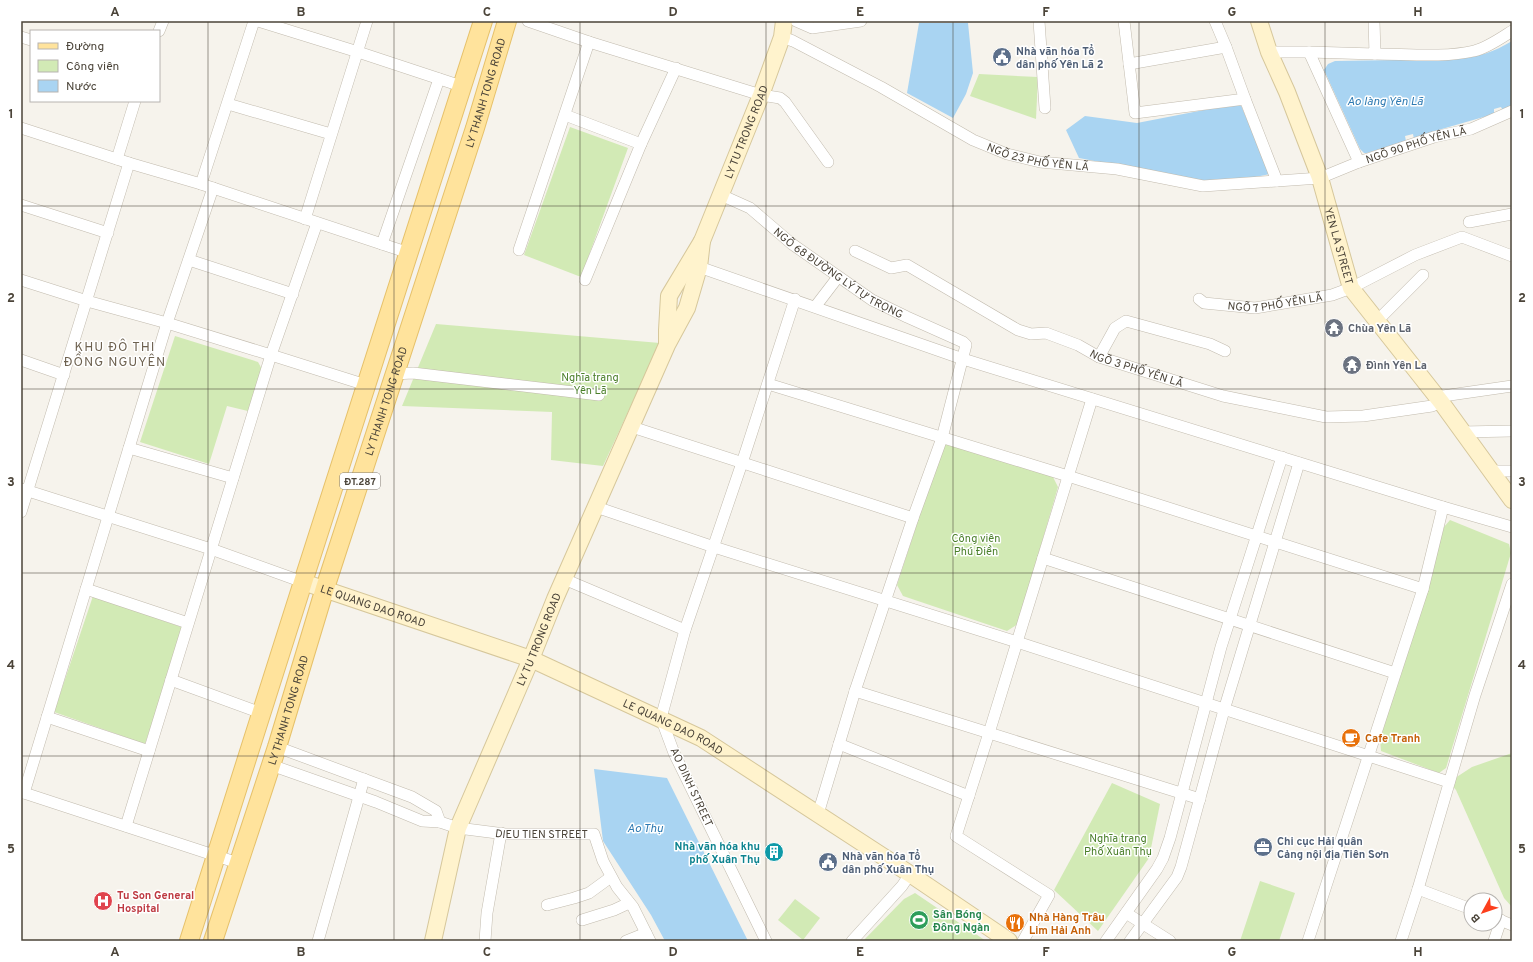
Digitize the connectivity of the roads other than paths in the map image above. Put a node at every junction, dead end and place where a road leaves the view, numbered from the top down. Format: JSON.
{"nodes":[{"id":1,"x":254,"y":21,"type":"edge"},
{"id":2,"x":258,"y":21,"type":"edge"},
{"id":3,"x":367,"y":21,"type":"edge"},
{"id":4,"x":483,"y":21,"type":"edge"},
{"id":5,"x":507,"y":21,"type":"edge"},
{"id":6,"x":528,"y":21,"type":"edge"},
{"id":7,"x":784,"y":21,"type":"edge"},
{"id":8,"x":796,"y":21,"type":"edge"},
{"id":9,"x":861,"y":21,"type":"edge"},
{"id":10,"x":1039,"y":21,"type":"edge"},
{"id":11,"x":1124,"y":21,"type":"edge"},
{"id":12,"x":1215,"y":21,"type":"edge"},
{"id":13,"x":1259,"y":21,"type":"edge"},
{"id":14,"x":1374,"y":21,"type":"edge"},
{"id":15,"x":1512,"y":31,"type":"edge"},
{"id":16,"x":782,"y":37,"type":"junction"},
{"id":17,"x":589,"y":42,"type":"junction"},
{"id":18,"x":1226,"y":47,"type":"junction"},
{"id":19,"x":358,"y":52,"type":"junction"},
{"id":20,"x":1270,"y":52,"type":"junction"},
{"id":21,"x":1310,"y":52,"type":"junction"},
{"id":22,"x":1375,"y":54,"type":"junction"},
{"id":23,"x":1129,"y":64,"type":"junction"},
{"id":24,"x":676,"y":68,"type":"junction"},
{"id":25,"x":439,"y":79,"type":"junction"},
{"id":26,"x":462,"y":86,"type":"junction"},
{"id":27,"x":761,"y":95,"type":"junction"},
{"id":28,"x":1245,"y":99,"type":"junction"},
{"id":29,"x":135,"y":102,"type":"edge"},
{"id":30,"x":228,"y":104,"type":"junction"},
{"id":31,"x":1045,"y":108,"type":"dead end"},
{"id":32,"x":1512,"y":111,"type":"edge"},
{"id":33,"x":565,"y":115,"type":"junction"},
{"id":34,"x":21,"y":128,"type":"edge"},
{"id":35,"x":331,"y":134,"type":"junction"},
{"id":36,"x":641,"y":144,"type":"junction"},
{"id":37,"x":117,"y":159,"type":"junction"},
{"id":38,"x":828,"y":162,"type":"dead end"},
{"id":39,"x":1359,"y":162,"type":"junction"},
{"id":40,"x":130,"y":163,"type":"junction"},
{"id":41,"x":1320,"y":178,"type":"junction"},
{"id":42,"x":1277,"y":181,"type":"junction"},
{"id":43,"x":201,"y":184,"type":"junction"},
{"id":44,"x":213,"y":188,"type":"junction"},
{"id":45,"x":720,"y":195,"type":"junction"},
{"id":46,"x":21,"y":205,"type":"edge"},
{"id":47,"x":1512,"y":214,"type":"edge"},
{"id":48,"x":305,"y":219,"type":"junction"},
{"id":49,"x":1469,"y":222,"type":"dead end"},
{"id":50,"x":317,"y":223,"type":"junction"},
{"id":51,"x":108,"y":233,"type":"junction"},
{"id":52,"x":702,"y":241,"type":"junction"},
{"id":53,"x":382,"y":244,"type":"junction"},
{"id":54,"x":519,"y":250,"type":"dead end"},
{"id":55,"x":855,"y":251,"type":"dead end"},
{"id":56,"x":409,"y":253,"type":"junction"},
{"id":57,"x":1512,"y":256,"type":"edge"},
{"id":58,"x":189,"y":260,"type":"junction"},
{"id":59,"x":699,"y":267,"type":"junction"},
{"id":60,"x":1423,"y":275,"type":"dead end"},
{"id":61,"x":838,"y":277,"type":"junction"},
{"id":62,"x":21,"y":280,"type":"edge"},
{"id":63,"x":585,"y":280,"type":"dead end"},
{"id":64,"x":1351,"y":288,"type":"junction"},
{"id":65,"x":293,"y":294,"type":"junction"},
{"id":66,"x":1199,"y":299,"type":"dead end"},
{"id":67,"x":795,"y":300,"type":"junction"},
{"id":68,"x":87,"y":301,"type":"junction"},
{"id":69,"x":815,"y":307,"type":"junction"},
{"id":70,"x":1377,"y":321,"type":"junction"},
{"id":71,"x":167,"y":323,"type":"junction"},
{"id":72,"x":667,"y":345,"type":"junction"},
{"id":73,"x":1225,"y":351,"type":"dead end"},
{"id":74,"x":271,"y":355,"type":"junction"},
{"id":75,"x":1099,"y":356,"type":"junction"},
{"id":76,"x":963,"y":359,"type":"junction"},
{"id":77,"x":21,"y":360,"type":"edge"},
{"id":78,"x":64,"y":374,"type":"junction"},
{"id":79,"x":394,"y":374,"type":"junction"},
{"id":80,"x":768,"y":384,"type":"junction"},
{"id":81,"x":366,"y":385,"type":"junction"},
{"id":82,"x":1512,"y":386,"type":"edge"},
{"id":83,"x":599,"y":395,"type":"dead end"},
{"id":84,"x":1092,"y":399,"type":"junction"},
{"id":85,"x":1438,"y":399,"type":"junction"},
{"id":86,"x":632,"y":427,"type":"junction"},
{"id":87,"x":1512,"y":431,"type":"edge"},
{"id":88,"x":1462,"y":432,"type":"junction"},
{"id":89,"x":942,"y":438,"type":"junction"},
{"id":90,"x":129,"y":448,"type":"junction"},
{"id":91,"x":1282,"y":457,"type":"junction"},
{"id":92,"x":742,"y":463,"type":"junction"},
{"id":93,"x":1299,"y":463,"type":"junction"},
{"id":94,"x":1491,"y":471,"type":"junction"},
{"id":95,"x":1512,"y":471,"type":"edge"},
{"id":96,"x":1068,"y":476,"type":"junction"},
{"id":97,"x":233,"y":478,"type":"junction"},
{"id":98,"x":24,"y":490,"type":"edge"},
{"id":99,"x":1511,"y":498,"type":"edge"},
{"id":100,"x":596,"y":507,"type":"junction"},
{"id":101,"x":1443,"y":508,"type":"junction"},
{"id":102,"x":21,"y":512,"type":"edge"},
{"id":103,"x":108,"y":517,"type":"junction"},
{"id":104,"x":913,"y":518,"type":"junction"},
{"id":105,"x":1512,"y":527,"type":"edge"},
{"id":106,"x":1256,"y":536,"type":"junction"},
{"id":107,"x":1275,"y":542,"type":"junction"},
{"id":108,"x":714,"y":547,"type":"junction"},
{"id":109,"x":211,"y":549,"type":"junction"},
{"id":110,"x":1043,"y":558,"type":"junction"},
{"id":111,"x":564,"y":578,"type":"junction"},
{"id":112,"x":302,"y":582,"type":"junction"},
{"id":113,"x":1512,"y":584,"type":"edge"},
{"id":114,"x":325,"y":588,"type":"junction"},
{"id":115,"x":86,"y":589,"type":"junction"},
{"id":116,"x":1423,"y":589,"type":"junction"},
{"id":117,"x":886,"y":601,"type":"junction"},
{"id":118,"x":1230,"y":619,"type":"junction"},
{"id":119,"x":188,"y":623,"type":"junction"},
{"id":120,"x":1250,"y":626,"type":"junction"},
{"id":121,"x":685,"y":630,"type":"junction"},
{"id":122,"x":1017,"y":642,"type":"junction"},
{"id":123,"x":531,"y":659,"type":"junction"},
{"id":124,"x":1395,"y":673,"type":"junction"},
{"id":125,"x":171,"y":680,"type":"junction"},
{"id":126,"x":855,"y":691,"type":"junction"},
{"id":127,"x":1206,"y":704,"type":"junction"},
{"id":128,"x":1224,"y":710,"type":"junction"},
{"id":129,"x":260,"y":713,"type":"junction"},
{"id":130,"x":47,"y":717,"type":"junction"},
{"id":131,"x":661,"y":718,"type":"junction"},
{"id":132,"x":989,"y":732,"type":"junction"},
{"id":133,"x":839,"y":744,"type":"junction"},
{"id":134,"x":277,"y":747,"type":"junction"},
{"id":135,"x":149,"y":751,"type":"junction"},
{"id":136,"x":1368,"y":756,"type":"junction"},
{"id":137,"x":271,"y":765,"type":"junction"},
{"id":138,"x":364,"y":779,"type":"junction"},
{"id":139,"x":1449,"y":782,"type":"junction"},
{"id":140,"x":22,"y":792,"type":"edge"},
{"id":141,"x":1182,"y":792,"type":"junction"},
{"id":142,"x":358,"y":796,"type":"junction"},
{"id":143,"x":969,"y":796,"type":"junction"},
{"id":144,"x":1200,"y":798,"type":"junction"},
{"id":145,"x":818,"y":814,"type":"junction"},
{"id":146,"x":440,"y":822,"type":"junction"},
{"id":147,"x":126,"y":826,"type":"junction"},
{"id":148,"x":458,"y":828,"type":"junction"},
{"id":149,"x":501,"y":833,"type":"junction"},
{"id":150,"x":215,"y":856,"type":"junction"},
{"id":151,"x":238,"y":863,"type":"junction"},
{"id":152,"x":910,"y":874,"type":"junction"},
{"id":153,"x":611,"y":877,"type":"junction"},
{"id":154,"x":1418,"y":889,"type":"junction"},
{"id":155,"x":630,"y":903,"type":"junction"},
{"id":156,"x":547,"y":905,"type":"dead end"},
{"id":157,"x":1463,"y":906,"type":"edge"},
{"id":158,"x":1126,"y":913,"type":"junction"},
{"id":159,"x":582,"y":920,"type":"dead end"},
{"id":160,"x":1142,"y":923,"type":"junction"},
{"id":161,"x":648,"y":937,"type":"edge"},
{"id":162,"x":189,"y":941,"type":"edge"},
{"id":163,"x":213,"y":941,"type":"edge"},
{"id":164,"x":318,"y":941,"type":"edge"},
{"id":165,"x":433,"y":941,"type":"edge"},
{"id":166,"x":485,"y":941,"type":"edge"},
{"id":167,"x":626,"y":941,"type":"edge"},
{"id":168,"x":766,"y":941,"type":"edge"},
{"id":169,"x":852,"y":941,"type":"edge"},
{"id":170,"x":1009,"y":941,"type":"edge"},
{"id":171,"x":1023,"y":941,"type":"edge"},
{"id":172,"x":1106,"y":941,"type":"edge"},
{"id":173,"x":1130,"y":941,"type":"edge"},
{"id":174,"x":1170,"y":941,"type":"edge"},
{"id":175,"x":1308,"y":941,"type":"edge"},
{"id":176,"x":1401,"y":941,"type":"edge"}],
"edges":[{"from":1,"to":30,"type":"street"},
{"from":2,"to":19,"type":"street"},
{"from":3,"to":19,"type":"street"},
{"from":4,"to":26,"type":"main road","number":"ĐT.287"},
{"from":5,"to":79,"type":"main road","name":"LY THANH TONG ROAD","number":"ĐT.287"},
{"from":6,"to":17,"type":"street"},
{"from":7,"to":16,"type":"main road","name":"LY TU TRONG ROAD"},
{"from":8,"to":9,"type":"street"},
{"from":10,"to":31,"type":"street"},
{"from":11,"to":23,"type":"street"},
{"from":12,"to":18,"type":"street"},
{"from":13,"to":20,"type":"main road","name":"YEN LA STREET"},
{"from":14,"to":22,"type":"street"},
{"from":15,"to":22,"type":"street"},
{"from":16,"to":27,"type":"main road","name":"LY TU TRONG ROAD"},
{"from":16,"to":42,"type":"street","name":"NGÕ 23 PHỐ YÊN LÃ"},
{"from":17,"to":24,"type":"street"},
{"from":17,"to":33,"type":"street"},
{"from":18,"to":23,"type":"street"},
{"from":18,"to":28,"type":"street"},
{"from":19,"to":25,"type":"street"},
{"from":19,"to":35,"type":"street"},
{"from":20,"to":21,"type":"street"},
{"from":20,"to":41,"type":"main road","name":"YEN LA STREET"},
{"from":21,"to":22,"type":"street"},
{"from":21,"to":39,"type":"street"},
{"from":23,"to":28,"type":"street"},
{"from":24,"to":27,"type":"street"},
{"from":24,"to":36,"type":"street"},
{"from":25,"to":26,"type":"street"},
{"from":25,"to":53,"type":"street"},
{"from":26,"to":56,"type":"main road","number":"ĐT.287"},
{"from":27,"to":38,"type":"street"},
{"from":27,"to":45,"type":"main road","name":"LY TU TRONG ROAD"},
{"from":28,"to":42,"type":"street"},
{"from":29,"to":37,"type":"street"},
{"from":30,"to":35,"type":"street"},
{"from":30,"to":43,"type":"street"},
{"from":32,"to":39,"type":"street","name":"NGÕ 90 PHỐ YÊN LÃ"},
{"from":33,"to":36,"type":"street"},
{"from":33,"to":54,"type":"street"},
{"from":34,"to":37,"type":"street"},
{"from":35,"to":48,"type":"street"},
{"from":36,"to":63,"type":"street"},
{"from":37,"to":40,"type":"street"},
{"from":39,"to":41,"type":"street","name":"NGÕ 90 PHỐ YÊN LÃ"},
{"from":40,"to":43,"type":"street"},
{"from":40,"to":51,"type":"street"},
{"from":41,"to":42,"type":"street","name":"NGÕ 23 PHỐ YÊN LÃ"},
{"from":41,"to":64,"type":"main road","name":"YEN LA STREET"},
{"from":43,"to":44,"type":"street"},
{"from":44,"to":48,"type":"street"},
{"from":44,"to":58,"type":"street"},
{"from":45,"to":52,"type":"main road","name":"LY TU TRONG ROAD"},
{"from":45,"to":61,"type":"street","name":"NGÕ 68 ĐƯỜNG LÝ TỰ TRỌNG"},
{"from":46,"to":51,"type":"street"},
{"from":47,"to":49,"type":"street"},
{"from":48,"to":50,"type":"street"},
{"from":50,"to":53,"type":"street"},
{"from":50,"to":65,"type":"street"},
{"from":51,"to":68,"type":"street"},
{"from":52,"to":59,"type":"main road","name":"LY TU TRONG ROAD"},
{"from":52,"to":72,"type":"main road","name":"LY TU TRONG ROAD"},
{"from":53,"to":56,"type":"street"},
{"from":55,"to":75,"type":"street","name":"NGÕ 3 PHỐ YÊN LÃ"},
{"from":56,"to":81,"type":"main road","number":"ĐT.287"},
{"from":57,"to":64,"type":"street","name":"NGÕ 7 PHỐ YÊN LÃ"},
{"from":58,"to":65,"type":"street"},
{"from":58,"to":71,"type":"street"},
{"from":59,"to":67,"type":"street"},
{"from":59,"to":72,"type":"main road","name":"LY TU TRONG ROAD"},
{"from":60,"to":70,"type":"street"},
{"from":61,"to":69,"type":"street"},
{"from":61,"to":76,"type":"street","name":"NGÕ 68 ĐƯỜNG LÝ TỰ TRỌNG"},
{"from":62,"to":68,"type":"street"},
{"from":64,"to":66,"type":"street","name":"NGÕ 7 PHỐ YÊN LÃ"},
{"from":64,"to":70,"type":"main road","name":"YEN LA STREET"},
{"from":65,"to":74,"type":"street"},
{"from":67,"to":69,"type":"street"},
{"from":67,"to":80,"type":"street"},
{"from":68,"to":71,"type":"street"},
{"from":68,"to":78,"type":"street"},
{"from":69,"to":76,"type":"street"},
{"from":70,"to":85,"type":"main road","name":"YEN LA STREET"},
{"from":71,"to":74,"type":"street"},
{"from":71,"to":90,"type":"street"},
{"from":72,"to":86,"type":"main road","name":"LY TU TRONG ROAD"},
{"from":73,"to":75,"type":"street"},
{"from":74,"to":81,"type":"street"},
{"from":74,"to":97,"type":"street"},
{"from":75,"to":85,"type":"street","name":"NGÕ 3 PHỐ YÊN LÃ"},
{"from":76,"to":84,"type":"street"},
{"from":76,"to":89,"type":"street"},
{"from":77,"to":78,"type":"street"},
{"from":78,"to":98,"type":"street"},
{"from":79,"to":83,"type":"street"},
{"from":79,"to":114,"type":"main road","name":"LY THANH TONG ROAD","number":"ĐT.287"},
{"from":80,"to":89,"type":"street"},
{"from":80,"to":92,"type":"street"},
{"from":81,"to":112,"type":"main road","number":"ĐT.287"},
{"from":82,"to":85,"type":"street","name":"NGÕ 3 PHỐ YÊN LÃ"},
{"from":84,"to":91,"type":"street"},
{"from":84,"to":96,"type":"street"},
{"from":85,"to":88,"type":"main road","name":"YEN LA STREET"},
{"from":86,"to":92,"type":"street"},
{"from":86,"to":100,"type":"main road","name":"LY TU TRONG ROAD"},
{"from":87,"to":88,"type":"street"},
{"from":88,"to":94,"type":"main road","name":"YEN LA STREET"},
{"from":89,"to":96,"type":"street"},
{"from":89,"to":104,"type":"street"},
{"from":90,"to":97,"type":"street"},
{"from":90,"to":103,"type":"street"},
{"from":91,"to":93,"type":"street"},
{"from":91,"to":106,"type":"street"},
{"from":92,"to":104,"type":"street"},
{"from":92,"to":108,"type":"street"},
{"from":93,"to":101,"type":"street"},
{"from":93,"to":107,"type":"street"},
{"from":94,"to":95,"type":"street"},
{"from":94,"to":99,"type":"main road","name":"YEN LA STREET"},
{"from":96,"to":106,"type":"street"},
{"from":96,"to":110,"type":"street"},
{"from":97,"to":109,"type":"street"},
{"from":98,"to":102,"type":"street"},
{"from":98,"to":103,"type":"street"},
{"from":100,"to":108,"type":"street"},
{"from":100,"to":111,"type":"main road","name":"LY TU TRONG ROAD"},
{"from":101,"to":105,"type":"street"},
{"from":101,"to":116,"type":"street"},
{"from":103,"to":109,"type":"street"},
{"from":103,"to":115,"type":"street"},
{"from":104,"to":117,"type":"street"},
{"from":106,"to":107,"type":"street"},
{"from":106,"to":118,"type":"street"},
{"from":107,"to":116,"type":"street"},
{"from":107,"to":120,"type":"street"},
{"from":108,"to":117,"type":"street"},
{"from":108,"to":121,"type":"street"},
{"from":109,"to":112,"type":"street"},
{"from":109,"to":119,"type":"street"},
{"from":110,"to":118,"type":"street"},
{"from":110,"to":122,"type":"street"},
{"from":111,"to":121,"type":"street"},
{"from":111,"to":123,"type":"main road","name":"LY TU TRONG ROAD"},
{"from":112,"to":114,"type":"main road","name":"LE QUANG DAO ROAD"},
{"from":112,"to":129,"type":"main road","number":"ĐT.287"},
{"from":113,"to":139,"type":"street"},
{"from":114,"to":123,"type":"main road","name":"LE QUANG DAO ROAD"},
{"from":114,"to":134,"type":"main road","name":"LY THANH TONG ROAD","number":"ĐT.287"},
{"from":115,"to":119,"type":"street"},
{"from":115,"to":130,"type":"street"},
{"from":116,"to":124,"type":"street"},
{"from":117,"to":122,"type":"street"},
{"from":117,"to":126,"type":"street"},
{"from":118,"to":120,"type":"street"},
{"from":118,"to":127,"type":"street"},
{"from":119,"to":125,"type":"street"},
{"from":120,"to":124,"type":"street"},
{"from":120,"to":128,"type":"street"},
{"from":121,"to":131,"type":"street"},
{"from":122,"to":127,"type":"street"},
{"from":122,"to":132,"type":"street"},
{"from":123,"to":131,"type":"main road","name":"LE QUANG DAO ROAD"},
{"from":123,"to":148,"type":"main road","name":"LY TU TRONG ROAD"},
{"from":124,"to":136,"type":"street"},
{"from":125,"to":129,"type":"street"},
{"from":125,"to":135,"type":"street"},
{"from":126,"to":132,"type":"street"},
{"from":126,"to":133,"type":"street"},
{"from":127,"to":128,"type":"street"},
{"from":127,"to":141,"type":"street"},
{"from":128,"to":136,"type":"street"},
{"from":128,"to":144,"type":"street"},
{"from":129,"to":150,"type":"main road","number":"ĐT.287"},
{"from":130,"to":135,"type":"street"},
{"from":130,"to":140,"type":"street"},
{"from":131,"to":145,"type":"main road","name":"LE QUANG DAO ROAD"},
{"from":131,"to":168,"type":"street","name":"AO DINH STREET"},
{"from":132,"to":141,"type":"street"},
{"from":132,"to":143,"type":"street"},
{"from":133,"to":143,"type":"street"},
{"from":133,"to":145,"type":"street"},
{"from":134,"to":137,"type":"main road","name":"LY THANH TONG ROAD","number":"ĐT.287"},
{"from":134,"to":138,"type":"street"},
{"from":135,"to":147,"type":"street"},
{"from":136,"to":139,"type":"street"},
{"from":136,"to":175,"type":"street"},
{"from":137,"to":142,"type":"street","name":"DIEU TIEN STREET"},
{"from":137,"to":151,"type":"main road","name":"LY THANH TONG ROAD","number":"ĐT.287"},
{"from":138,"to":142,"type":"street"},
{"from":138,"to":146,"type":"street"},
{"from":139,"to":154,"type":"street"},
{"from":140,"to":147,"type":"street"},
{"from":141,"to":144,"type":"street"},
{"from":141,"to":158,"type":"street"},
{"from":142,"to":146,"type":"street","name":"DIEU TIEN STREET"},
{"from":142,"to":164,"type":"street"},
{"from":143,"to":171,"type":"street"},
{"from":144,"to":160,"type":"street"},
{"from":145,"to":152,"type":"main road","name":"LE QUANG DAO ROAD"},
{"from":146,"to":148,"type":"street","name":"DIEU TIEN STREET"},
{"from":147,"to":150,"type":"street"},
{"from":148,"to":149,"type":"street","name":"DIEU TIEN STREET"},
{"from":148,"to":165,"type":"main road","name":"LY TU TRONG ROAD"},
{"from":149,"to":153,"type":"street","name":"DIEU TIEN STREET"},
{"from":149,"to":166,"type":"street"},
{"from":150,"to":151,"type":"street"},
{"from":150,"to":162,"type":"main road","number":"ĐT.287"},
{"from":151,"to":163,"type":"main road","name":"LY THANH TONG ROAD","number":"ĐT.287"},
{"from":152,"to":169,"type":"street"},
{"from":152,"to":170,"type":"main road","name":"LE QUANG DAO ROAD"},
{"from":153,"to":155,"type":"street","name":"DIEU TIEN STREET"},
{"from":153,"to":156,"type":"street"},
{"from":154,"to":157,"type":"street"},
{"from":154,"to":176,"type":"street"},
{"from":155,"to":159,"type":"street"},
{"from":155,"to":161,"type":"street","name":"DIEU TIEN STREET"},
{"from":158,"to":160,"type":"street"},
{"from":158,"to":172,"type":"street"},
{"from":160,"to":173,"type":"street"},
{"from":160,"to":174,"type":"street"},
{"from":161,"to":167,"type":"street"}]}
